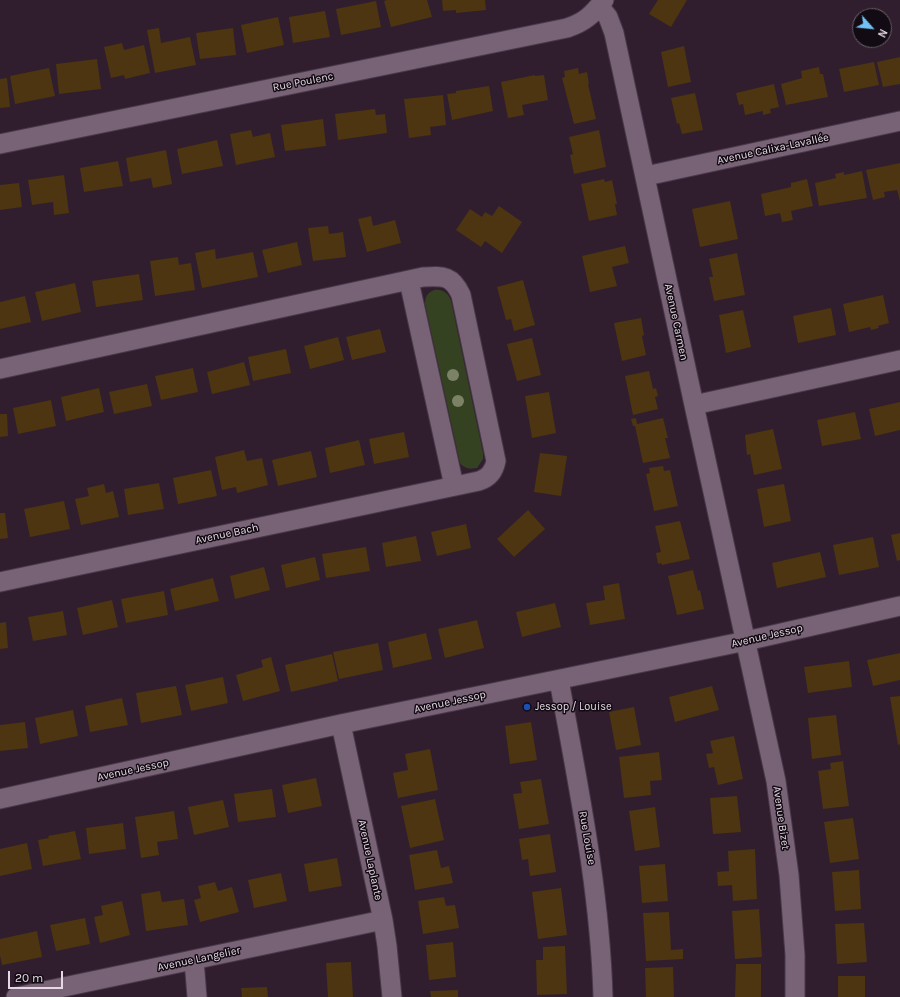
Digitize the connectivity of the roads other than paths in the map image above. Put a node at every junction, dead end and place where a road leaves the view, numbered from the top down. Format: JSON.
{"nodes":[{"id":1,"x":601,"y":3,"type":"edge"},
{"id":2,"x":900,"y":121,"type":"edge"},
{"id":3,"x":0,"y":144,"type":"edge"},
{"id":4,"x":646,"y":176,"type":"junction"},
{"id":5,"x":409,"y":280,"type":"junction"},
{"id":6,"x":900,"y":360,"type":"edge"},
{"id":7,"x":0,"y":369,"type":"edge"},
{"id":8,"x":694,"y":405,"type":"junction"},
{"id":9,"x":454,"y":486,"type":"junction"},
{"id":10,"x":0,"y":582,"type":"edge"},
{"id":11,"x":900,"y":606,"type":"edge"},
{"id":12,"x":746,"y":642,"type":"junction"},
{"id":13,"x":559,"y":680,"type":"junction"},
{"id":14,"x":341,"y":724,"type":"junction"},
{"id":15,"x":0,"y":799,"type":"edge"},
{"id":16,"x":382,"y":920,"type":"junction"},
{"id":17,"x":194,"y":960,"type":"junction"},
{"id":18,"x":16,"y":997,"type":"edge"},
{"id":19,"x":197,"y":997,"type":"edge"},
{"id":20,"x":392,"y":997,"type":"edge"},
{"id":21,"x":604,"y":997,"type":"edge"},
{"id":22,"x":796,"y":997,"type":"edge"}],
"edges":[{"from":1,"to":3,"type":"street","name":"Rue Poulenc"},
{"from":1,"to":4,"type":"street","name":"Avenue Carmen"},
{"from":2,"to":4,"type":"street","name":"Avenue Calixa-Lavallée"},
{"from":4,"to":8,"type":"street","name":"Avenue Carmen"},
{"from":5,"to":7,"type":"street","name":"Avenue Bach"},
{"from":5,"to":9,"type":"street"},
{"from":5,"to":9,"type":"street","name":"Avenue Bach"},
{"from":6,"to":8,"type":"street"},
{"from":8,"to":12,"type":"street","name":"Avenue Carmen"},
{"from":9,"to":10,"type":"street","name":"Avenue Bach"},
{"from":11,"to":12,"type":"street","name":"Avenue Jessop"},
{"from":12,"to":13,"type":"street","name":"Avenue Jessop"},
{"from":12,"to":22,"type":"street","name":"Avenue Bizet"},
{"from":13,"to":14,"type":"street","name":"Avenue Jessop"},
{"from":13,"to":21,"type":"street","name":"Rue Louise"},
{"from":14,"to":15,"type":"street","name":"Avenue Jessop"},
{"from":14,"to":16,"type":"street","name":"Avenue Laplante"},
{"from":16,"to":17,"type":"street","name":"Avenue Langelier"},
{"from":16,"to":20,"type":"street","name":"Avenue Laplante"},
{"from":17,"to":18,"type":"street","name":"Avenue Langelier"},
{"from":17,"to":19,"type":"street"}]}
